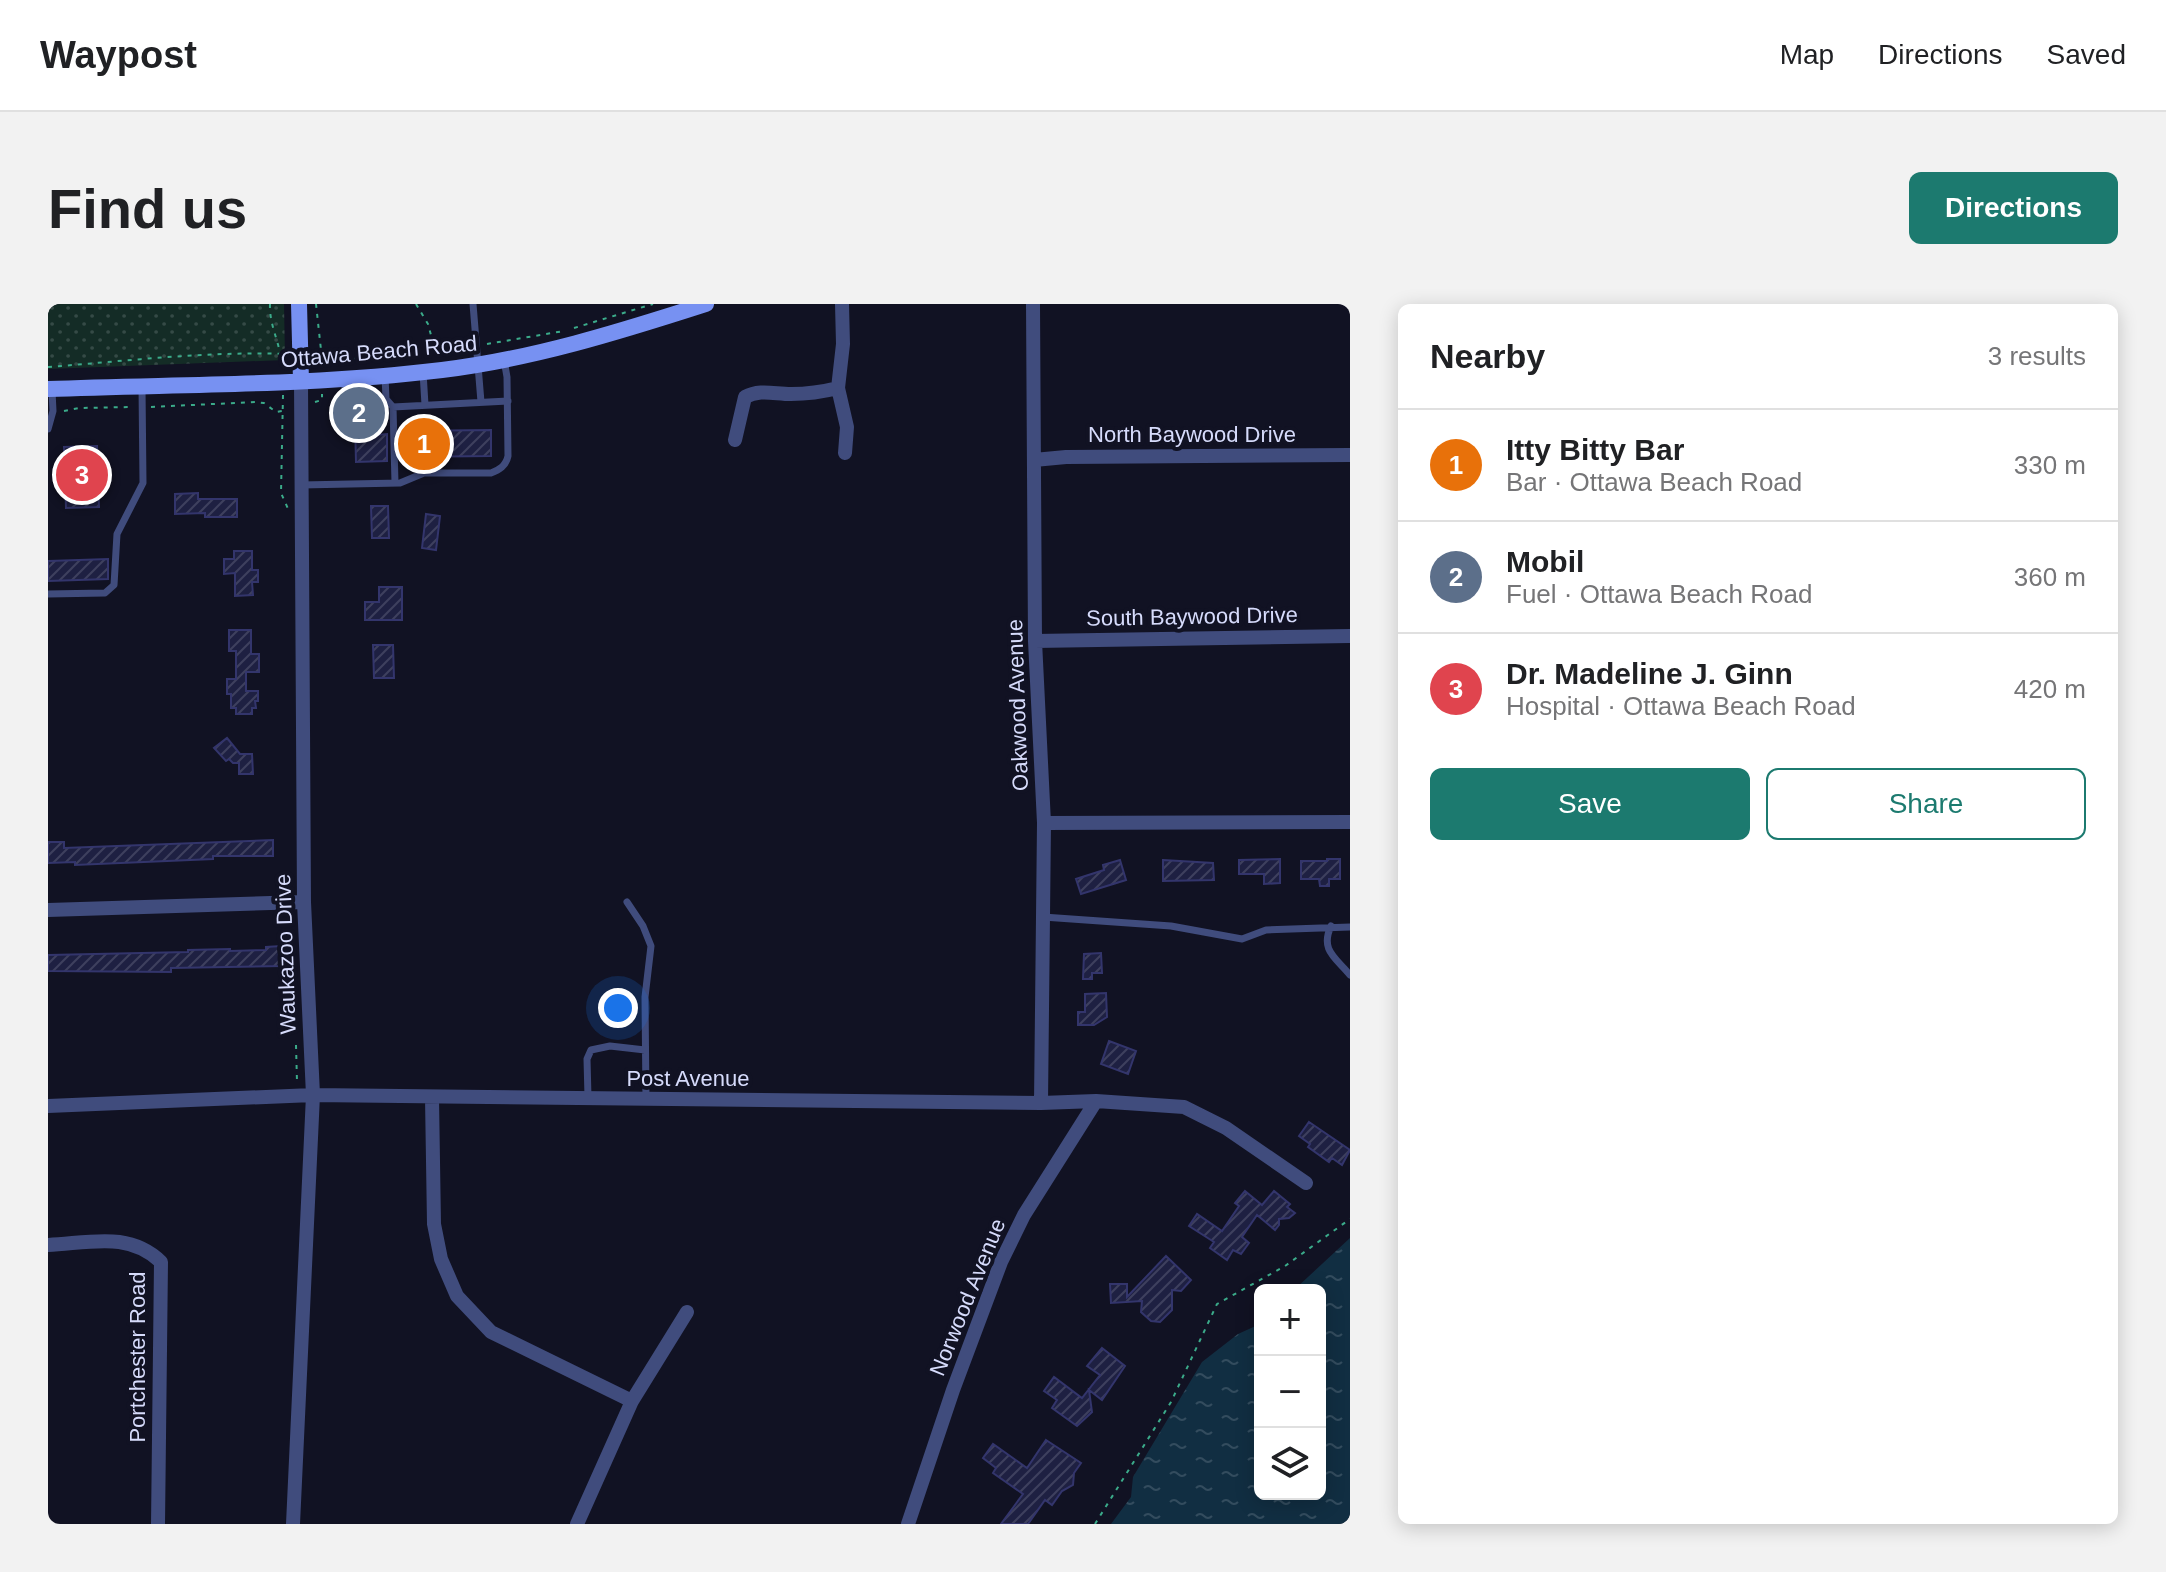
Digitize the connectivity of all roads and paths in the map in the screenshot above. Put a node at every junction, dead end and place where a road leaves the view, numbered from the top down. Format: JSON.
{"nodes":[{"id":1,"x":270,"y":304,"type":"edge"},
{"id":2,"x":299,"y":304,"type":"edge"},
{"id":3,"x":316,"y":304,"type":"edge"},
{"id":4,"x":416,"y":304,"type":"edge"},
{"id":5,"x":473,"y":304,"type":"edge"},
{"id":6,"x":653,"y":304,"type":"edge"},
{"id":7,"x":706,"y":304,"type":"edge"},
{"id":8,"x":842,"y":304,"type":"edge"},
{"id":9,"x":1033,"y":304,"type":"edge"},
{"id":10,"x":484,"y":345,"type":"dead end"},
{"id":11,"x":464,"y":347,"type":"dead end"},
{"id":12,"x":435,"y":351,"type":"junction"},
{"id":13,"x":284,"y":354,"type":"junction"},
{"id":14,"x":504,"y":360,"type":"junction"},
{"id":15,"x":282,"y":361,"type":"dead end"},
{"id":16,"x":477,"y":365,"type":"junction"},
{"id":17,"x":48,"y":367,"type":"edge"},
{"id":18,"x":423,"y":372,"type":"junction"},
{"id":19,"x":385,"y":376,"type":"junction"},
{"id":20,"x":345,"y":378,"type":"junction"},
{"id":21,"x":301,"y":381,"type":"junction"},
{"id":22,"x":142,"y":386,"type":"junction"},
{"id":23,"x":838,"y":388,"type":"junction"},
{"id":24,"x":50,"y":389,"type":"edge"},
{"id":25,"x":345,"y":400,"type":"dead end"},
{"id":26,"x":508,"y":401,"type":"junction"},
{"id":27,"x":481,"y":402,"type":"junction"},
{"id":28,"x":425,"y":405,"type":"junction"},
{"id":29,"x":147,"y":407,"type":"dead end"},
{"id":30,"x":393,"y":407,"type":"junction"},
{"id":31,"x":117,"y":408,"type":"dead end"},
{"id":32,"x":58,"y":411,"type":"dead end"},
{"id":33,"x":48,"y":429,"type":"edge"},
{"id":34,"x":735,"y":440,"type":"dead end"},
{"id":35,"x":845,"y":453,"type":"dead end"},
{"id":36,"x":1350,"y":455,"type":"edge"},
{"id":37,"x":1034,"y":460,"type":"junction"},
{"id":38,"x":280,"y":470,"type":"dead end"},
{"id":39,"x":395,"y":483,"type":"junction"},
{"id":40,"x":301,"y":485,"type":"junction"},
{"id":41,"x":48,"y":594,"type":"edge"},
{"id":42,"x":1350,"y":636,"type":"edge"},
{"id":43,"x":1035,"y":641,"type":"junction"},
{"id":44,"x":1350,"y":822,"type":"edge"},
{"id":45,"x":1044,"y":823,"type":"junction"},
{"id":46,"x":304,"y":902,"type":"junction"},
{"id":47,"x":627,"y":902,"type":"dead end"},
{"id":48,"x":48,"y":910,"type":"edge"},
{"id":49,"x":1043,"y":917,"type":"junction"},
{"id":50,"x":1331,"y":926,"type":"junction"},
{"id":51,"x":1350,"y":927,"type":"edge"},
{"id":52,"x":1350,"y":975,"type":"edge"},
{"id":53,"x":645,"y":1050,"type":"junction"},
{"id":54,"x":313,"y":1095,"type":"junction"},
{"id":55,"x":432,"y":1098,"type":"junction"},
{"id":56,"x":588,"y":1099,"type":"junction"},
{"id":57,"x":646,"y":1100,"type":"junction"},
{"id":58,"x":1096,"y":1101,"type":"junction"},
{"id":59,"x":1041,"y":1103,"type":"junction"},
{"id":60,"x":48,"y":1106,"type":"edge"},
{"id":61,"x":1306,"y":1183,"type":"dead end"},
{"id":62,"x":1350,"y":1219,"type":"edge"},
{"id":63,"x":48,"y":1245,"type":"edge"},
{"id":64,"x":687,"y":1312,"type":"dead end"},
{"id":65,"x":632,"y":1401,"type":"junction"},
{"id":66,"x":158,"y":1524,"type":"edge"},
{"id":67,"x":293,"y":1524,"type":"edge"},
{"id":68,"x":577,"y":1524,"type":"edge"},
{"id":69,"x":908,"y":1524,"type":"edge"},
{"id":70,"x":1095,"y":1524,"type":"edge"}],
"edges":[{"from":1,"to":13,"type":"path"},
{"from":2,"to":21,"type":"street"},
{"from":3,"to":12,"type":"path"},
{"from":4,"to":12,"type":"path"},
{"from":5,"to":16,"type":"lane"},
{"from":6,"to":10,"type":"path"},
{"from":7,"to":14,"type":"street","name":"Ottawa Beach Road"},
{"from":8,"to":23,"type":"street"},
{"from":9,"to":37,"type":"street","name":"Oakwood Avenue"},
{"from":11,"to":12,"type":"path"},
{"from":13,"to":15,"type":"path"},
{"from":13,"to":17,"type":"path"},
{"from":14,"to":16,"type":"street","name":"Ottawa Beach Road"},
{"from":14,"to":26,"type":"lane"},
{"from":16,"to":18,"type":"street","name":"Ottawa Beach Road"},
{"from":16,"to":27,"type":"lane"},
{"from":18,"to":19,"type":"street","name":"Ottawa Beach Road"},
{"from":18,"to":28,"type":"lane"},
{"from":19,"to":20,"type":"street","name":"Ottawa Beach Road"},
{"from":19,"to":30,"type":"lane"},
{"from":20,"to":21,"type":"street","name":"Ottawa Beach Road"},
{"from":20,"to":25,"type":"lane"},
{"from":21,"to":22,"type":"street","name":"Ottawa Beach Road"},
{"from":21,"to":40,"type":"street","name":"Waukazoo Drive"},
{"from":22,"to":24,"type":"street","name":"Ottawa Beach Road"},
{"from":22,"to":41,"type":"lane"},
{"from":23,"to":34,"type":"street"},
{"from":23,"to":35,"type":"street"},
{"from":24,"to":33,"type":"lane"},
{"from":26,"to":27,"type":"lane"},
{"from":26,"to":39,"type":"lane"},
{"from":27,"to":28,"type":"lane"},
{"from":28,"to":30,"type":"lane"},
{"from":29,"to":38,"type":"path"},
{"from":30,"to":39,"type":"lane"},
{"from":31,"to":32,"type":"path"},
{"from":36,"to":37,"type":"street","name":"North Baywood Drive"},
{"from":37,"to":43,"type":"street","name":"Oakwood Avenue"},
{"from":39,"to":40,"type":"lane"},
{"from":40,"to":46,"type":"street","name":"Waukazoo Drive"},
{"from":42,"to":43,"type":"street","name":"South Baywood Drive"},
{"from":43,"to":45,"type":"street","name":"Oakwood Avenue"},
{"from":44,"to":45,"type":"street"},
{"from":45,"to":49,"type":"street","name":"Oakwood Avenue"},
{"from":46,"to":48,"type":"street"},
{"from":46,"to":54,"type":"street","name":"Waukazoo Drive"},
{"from":47,"to":53,"type":"lane"},
{"from":49,"to":50,"type":"lane"},
{"from":49,"to":59,"type":"street","name":"Oakwood Avenue"},
{"from":50,"to":51,"type":"lane"},
{"from":50,"to":52,"type":"lane"},
{"from":53,"to":56,"type":"lane"},
{"from":53,"to":57,"type":"lane"},
{"from":54,"to":55,"type":"street","name":"Post Avenue"},
{"from":54,"to":60,"type":"street","name":"Post Avenue"},
{"from":54,"to":67,"type":"street","name":"Waukazoo Drive"},
{"from":55,"to":56,"type":"street","name":"Post Avenue"},
{"from":55,"to":65,"type":"street"},
{"from":56,"to":57,"type":"street","name":"Post Avenue"},
{"from":57,"to":59,"type":"street","name":"Post Avenue"},
{"from":58,"to":59,"type":"street","name":"Post Avenue"},
{"from":58,"to":61,"type":"street","name":"Post Avenue"},
{"from":58,"to":69,"type":"street","name":"Norwood Avenue"},
{"from":62,"to":70,"type":"path"},
{"from":63,"to":66,"type":"street","name":"Portchester Road"},
{"from":64,"to":65,"type":"street"},
{"from":65,"to":68,"type":"street"}]}
